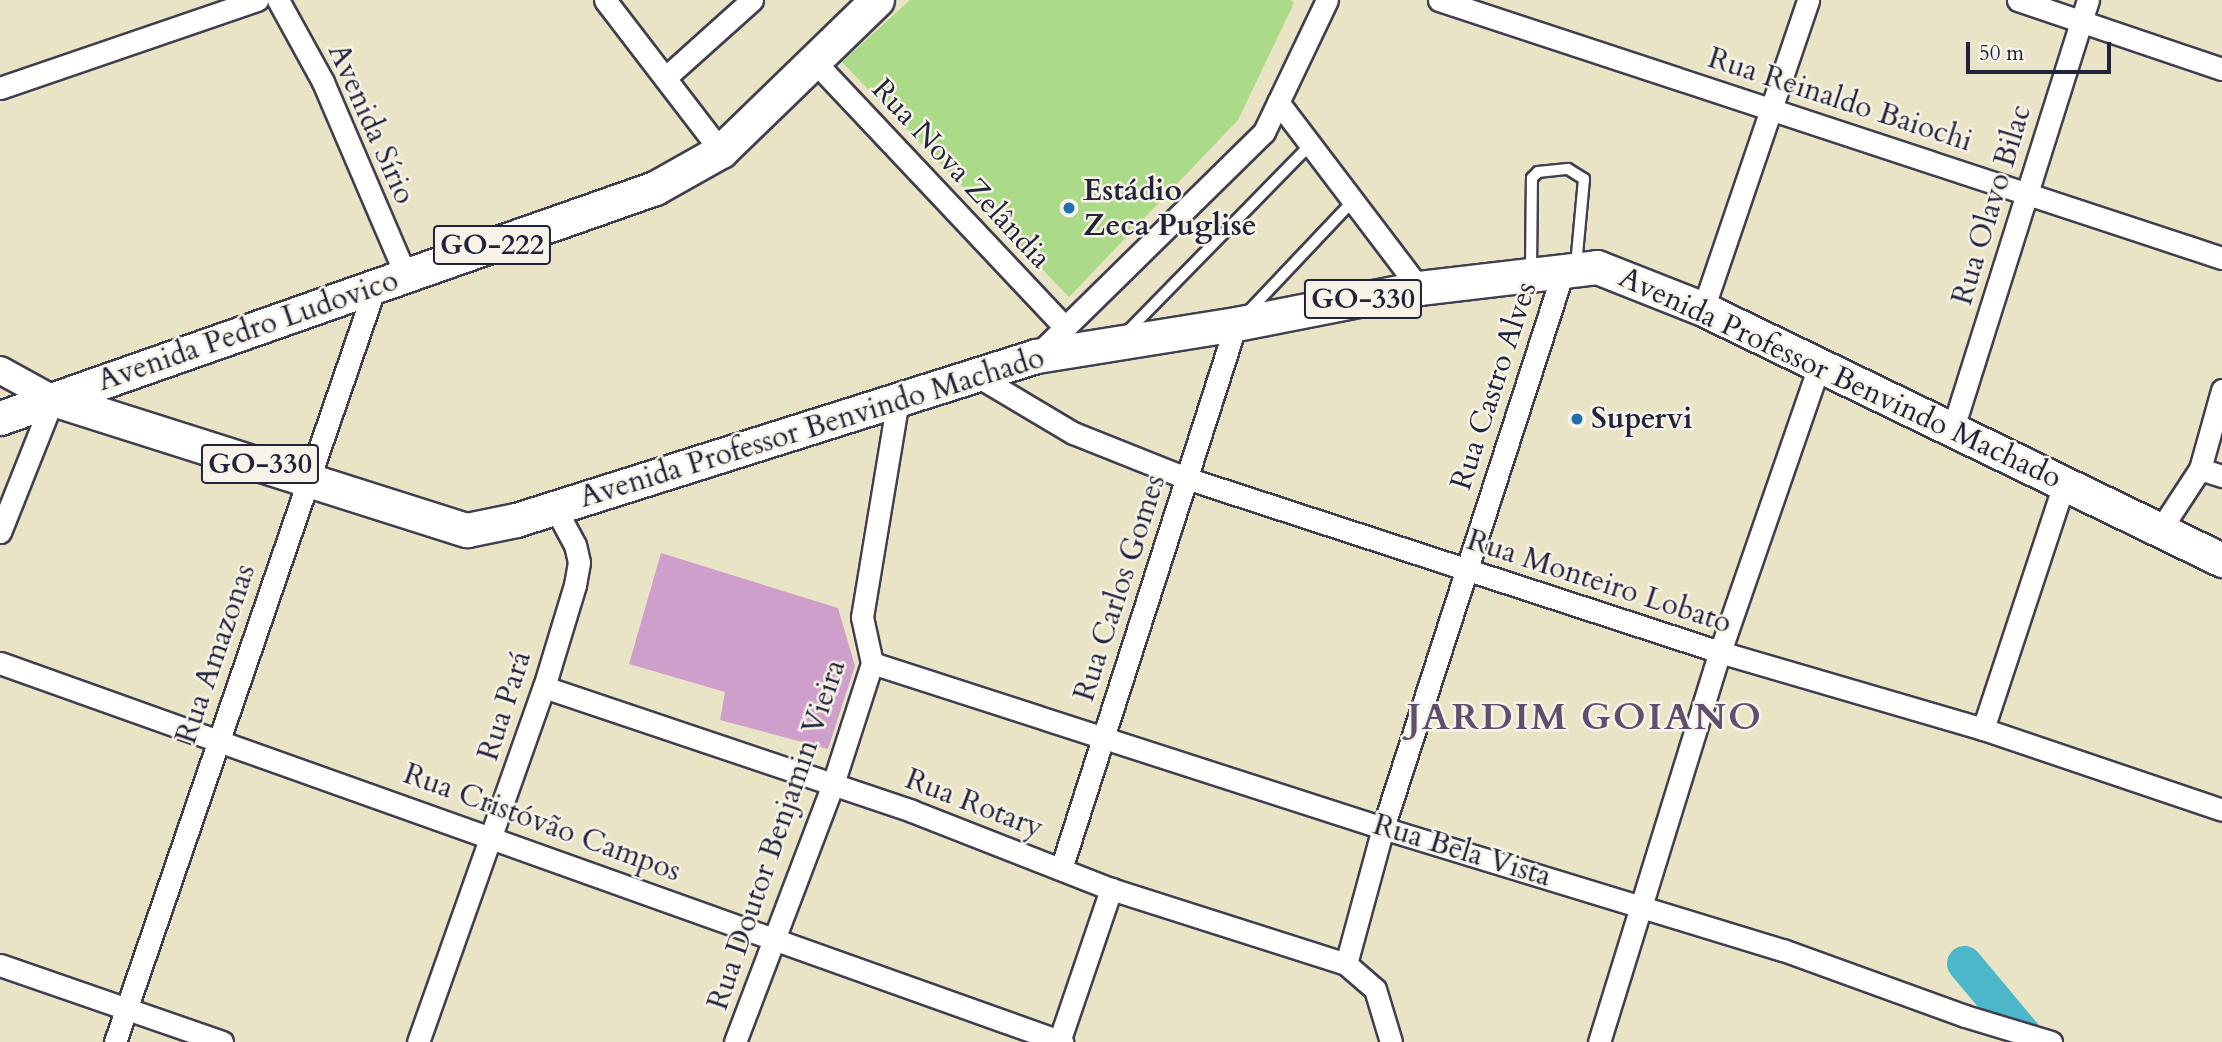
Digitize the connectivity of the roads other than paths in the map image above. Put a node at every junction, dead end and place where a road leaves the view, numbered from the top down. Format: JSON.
{"nodes":[{"id":1,"x":257,"y":0,"type":"edge"},
{"id":2,"x":278,"y":0,"type":"edge"},
{"id":3,"x":606,"y":0,"type":"edge"},
{"id":4,"x":752,"y":0,"type":"edge"},
{"id":5,"x":877,"y":0,"type":"edge"},
{"id":6,"x":1327,"y":0,"type":"edge"},
{"id":7,"x":1439,"y":0,"type":"edge"},
{"id":8,"x":1808,"y":0,"type":"edge"},
{"id":9,"x":2018,"y":0,"type":"edge"},
{"id":10,"x":2088,"y":0,"type":"edge"},
{"id":11,"x":2081,"y":22,"type":"junction"},
{"id":12,"x":814,"y":61,"type":"junction"},
{"id":13,"x":2222,"y":69,"type":"edge"},
{"id":14,"x":665,"y":78,"type":"junction"},
{"id":15,"x":0,"y":88,"type":"edge"},
{"id":16,"x":1278,"y":102,"type":"junction"},
{"id":17,"x":1771,"y":109,"type":"junction"},
{"id":18,"x":1310,"y":145,"type":"junction"},
{"id":19,"x":721,"y":150,"type":"junction"},
{"id":20,"x":2027,"y":194,"type":"junction"},
{"id":21,"x":1353,"y":201,"type":"junction"},
{"id":22,"x":2222,"y":258,"type":"edge"},
{"id":23,"x":1570,"y":269,"type":"junction"},
{"id":24,"x":1531,"y":274,"type":"junction"},
{"id":25,"x":406,"y":276,"type":"junction"},
{"id":26,"x":375,"y":287,"type":"junction"},
{"id":27,"x":1419,"y":288,"type":"junction"},
{"id":28,"x":1703,"y":309,"type":"junction"},
{"id":29,"x":1236,"y":324,"type":"junction"},
{"id":30,"x":1065,"y":327,"type":"junction"},
{"id":31,"x":1116,"y":343,"type":"junction"},
{"id":32,"x":1036,"y":356,"type":"junction"},
{"id":33,"x":1820,"y":364,"type":"junction"},
{"id":34,"x":0,"y":370,"type":"edge"},
{"id":35,"x":974,"y":374,"type":"junction"},
{"id":36,"x":2222,"y":390,"type":"edge"},
{"id":37,"x":53,"y":399,"type":"junction"},
{"id":38,"x":898,"y":399,"type":"junction"},
{"id":39,"x":0,"y":418,"type":"edge"},
{"id":40,"x":1953,"y":428,"type":"junction"},
{"id":41,"x":2200,"y":469,"type":"junction"},
{"id":42,"x":2222,"y":476,"type":"edge"},
{"id":43,"x":1186,"y":478,"type":"junction"},
{"id":44,"x":308,"y":479,"type":"junction"},
{"id":45,"x":2065,"y":481,"type":"junction"},
{"id":46,"x":555,"y":508,"type":"junction"},
{"id":47,"x":2162,"y":527,"type":"junction"},
{"id":48,"x":0,"y":532,"type":"edge"},
{"id":49,"x":2222,"y":559,"type":"edge"},
{"id":50,"x":1465,"y":570,"type":"junction"},
{"id":51,"x":1720,"y":652,"type":"junction"},
{"id":52,"x":0,"y":663,"type":"edge"},
{"id":53,"x":872,"y":663,"type":"junction"},
{"id":54,"x":544,"y":687,"type":"junction"},
{"id":55,"x":1983,"y":729,"type":"junction"},
{"id":56,"x":1105,"y":736,"type":"junction"},
{"id":57,"x":218,"y":740,"type":"junction"},
{"id":58,"x":833,"y":784,"type":"junction"},
{"id":59,"x":2222,"y":810,"type":"edge"},
{"id":60,"x":1383,"y":828,"type":"junction"},
{"id":61,"x":492,"y":837,"type":"junction"},
{"id":62,"x":1060,"y":869,"type":"junction"},
{"id":63,"x":1111,"y":889,"type":"junction"},
{"id":64,"x":1641,"y":904,"type":"junction"},
{"id":65,"x":775,"y":939,"type":"junction"},
{"id":66,"x":1346,"y":964,"type":"junction"},
{"id":67,"x":0,"y":965,"type":"edge"},
{"id":68,"x":124,"y":1008,"type":"junction"},
{"id":69,"x":114,"y":1042,"type":"edge"},
{"id":70,"x":222,"y":1042,"type":"edge"},
{"id":71,"x":418,"y":1042,"type":"edge"},
{"id":72,"x":735,"y":1042,"type":"edge"},
{"id":73,"x":1060,"y":1042,"type":"edge"},
{"id":74,"x":1391,"y":1042,"type":"edge"},
{"id":75,"x":1599,"y":1042,"type":"edge"},
{"id":76,"x":2051,"y":1042,"type":"edge"}],
"edges":[{"from":1,"to":15,"type":"street"},
{"from":2,"to":25,"type":"street","name":"Avenida Sírio"},
{"from":3,"to":14,"type":"street"},
{"from":4,"to":14,"type":"street"},
{"from":5,"to":12,"type":"main road","name":"Avenida Pedro Ludovico","number":"GO-222"},
{"from":6,"to":16,"type":"street"},
{"from":7,"to":17,"type":"street","name":"Rua Reinaldo Baiochi"},
{"from":8,"to":17,"type":"street"},
{"from":9,"to":11,"type":"street"},
{"from":10,"to":11,"type":"street","name":"Rua Olavo Bilac"},
{"from":11,"to":13,"type":"street"},
{"from":11,"to":20,"type":"street","name":"Rua Olavo Bilac"},
{"from":12,"to":19,"type":"main road","name":"Avenida Pedro Ludovico","number":"GO-222"},
{"from":12,"to":30,"type":"street","name":"Rua Nova Zelândia"},
{"from":14,"to":19,"type":"street"},
{"from":16,"to":18,"type":"street"},
{"from":16,"to":30,"type":"street"},
{"from":17,"to":20,"type":"street","name":"Rua Reinaldo Baiochi"},
{"from":17,"to":28,"type":"street"},
{"from":18,"to":21,"type":"street"},
{"from":18,"to":31,"type":"lane"},
{"from":19,"to":25,"type":"main road","name":"Avenida Pedro Ludovico","number":"GO-222"},
{"from":20,"to":22,"type":"street","name":"Rua Reinaldo Baiochi"},
{"from":20,"to":40,"type":"street","name":"Rua Olavo Bilac"},
{"from":21,"to":27,"type":"street"},
{"from":21,"to":29,"type":"lane"},
{"from":23,"to":24,"type":"main road","name":"Avenida Professor Benvindo Machado","number":"GO-330"},
{"from":23,"to":24,"type":"lane"},
{"from":23,"to":28,"type":"main road","name":"Avenida Professor Benvindo Machado","number":"GO-330"},
{"from":23,"to":50,"type":"street","name":"Rua Castro Alves"},
{"from":24,"to":27,"type":"main road","name":"Avenida Professor Benvindo Machado","number":"GO-330"},
{"from":25,"to":26,"type":"main road","name":"Avenida Pedro Ludovico","number":"GO-222"},
{"from":26,"to":37,"type":"main road","name":"Avenida Pedro Ludovico","number":"GO-222"},
{"from":26,"to":44,"type":"street","name":"Rua Amazonas"},
{"from":27,"to":29,"type":"main road","name":"Avenida Professor Benvindo Machado","number":"GO-330"},
{"from":28,"to":33,"type":"main road","name":"Avenida Professor Benvindo Machado","number":"GO-330"},
{"from":29,"to":31,"type":"main road","name":"Avenida Professor Benvindo Machado","number":"GO-330"},
{"from":29,"to":43,"type":"street","name":"Rua Carlos Gomes"},
{"from":30,"to":32,"type":"street"},
{"from":31,"to":32,"type":"main road","name":"Avenida Professor Benvindo Machado","number":"GO-330"},
{"from":32,"to":35,"type":"main road","name":"Avenida Professor Benvindo Machado","number":"GO-330"},
{"from":33,"to":40,"type":"main road","name":"Avenida Professor Benvindo Machado","number":"GO-330"},
{"from":33,"to":51,"type":"street"},
{"from":34,"to":37,"type":"street","number":"GO-330"},
{"from":35,"to":38,"type":"main road","name":"Avenida Professor Benvindo Machado","number":"GO-330"},
{"from":35,"to":43,"type":"street","name":"Rua Monteiro Lobato"},
{"from":36,"to":41,"type":"street"},
{"from":37,"to":39,"type":"main road","name":"Avenida Pedro Ludovico","number":"GO-222"},
{"from":37,"to":44,"type":"main road","number":"GO-330"},
{"from":37,"to":48,"type":"street"},
{"from":38,"to":46,"type":"main road","name":"Avenida Professor Benvindo Machado","number":"GO-330"},
{"from":38,"to":53,"type":"street","name":"Rua Doutor Benjamin Vieira"},
{"from":40,"to":45,"type":"main road","name":"Avenida Professor Benvindo Machado","number":"GO-330"},
{"from":41,"to":42,"type":"street"},
{"from":41,"to":47,"type":"street"},
{"from":43,"to":50,"type":"street","name":"Rua Monteiro Lobato"},
{"from":43,"to":56,"type":"street","name":"Rua Carlos Gomes"},
{"from":44,"to":46,"type":"main road","name":"Avenida Professor Benvindo Machado","number":"GO-330"},
{"from":44,"to":57,"type":"street","name":"Rua Amazonas"},
{"from":45,"to":47,"type":"main road","name":"Avenida Professor Benvindo Machado","number":"GO-330"},
{"from":45,"to":55,"type":"street"},
{"from":46,"to":54,"type":"street","name":"Rua Pará"},
{"from":47,"to":49,"type":"main road","name":"Avenida Professor Benvindo Machado","number":"GO-330"},
{"from":50,"to":51,"type":"street","name":"Rua Monteiro Lobato"},
{"from":50,"to":60,"type":"street","name":"Rua Castro Alves"},
{"from":51,"to":55,"type":"street","name":"Rua Monteiro Lobato"},
{"from":51,"to":64,"type":"street"},
{"from":52,"to":57,"type":"street","name":"Rua Cristóvão Campos"},
{"from":53,"to":56,"type":"street","name":"Rua Bela Vista"},
{"from":53,"to":58,"type":"street","name":"Rua Doutor Benjamin Vieira"},
{"from":54,"to":58,"type":"street","name":"Rua Rotary"},
{"from":54,"to":61,"type":"street","name":"Rua Pará"},
{"from":55,"to":59,"type":"street","name":"Rua Monteiro Lobato"},
{"from":56,"to":60,"type":"street","name":"Rua Bela Vista"},
{"from":56,"to":62,"type":"street","name":"Rua Carlos Gomes"},
{"from":57,"to":61,"type":"street","name":"Rua Cristóvão Campos"},
{"from":57,"to":68,"type":"street","name":"Rua Amazonas"},
{"from":58,"to":62,"type":"street","name":"Rua Rotary"},
{"from":58,"to":65,"type":"street","name":"Rua Doutor Benjamin Vieira"},
{"from":60,"to":64,"type":"street","name":"Rua Bela Vista"},
{"from":60,"to":66,"type":"street","name":"Rua Castro Alves"},
{"from":61,"to":65,"type":"street","name":"Rua Cristóvão Campos"},
{"from":61,"to":71,"type":"street","name":"Rua Pará"},
{"from":62,"to":63,"type":"street","name":"Rua Rotary"},
{"from":63,"to":66,"type":"street","name":"Rua Rotary"},
{"from":63,"to":73,"type":"street"},
{"from":64,"to":75,"type":"street"},
{"from":64,"to":76,"type":"street","name":"Rua Bela Vista"},
{"from":65,"to":72,"type":"street","name":"Rua Doutor Benjamin Vieira"},
{"from":65,"to":73,"type":"street","name":"Rua Cristóvão Campos"},
{"from":66,"to":74,"type":"street","name":"Rua Rotary"},
{"from":67,"to":68,"type":"street"},
{"from":68,"to":69,"type":"street","name":"Rua Amazonas"},
{"from":68,"to":70,"type":"street"}]}
